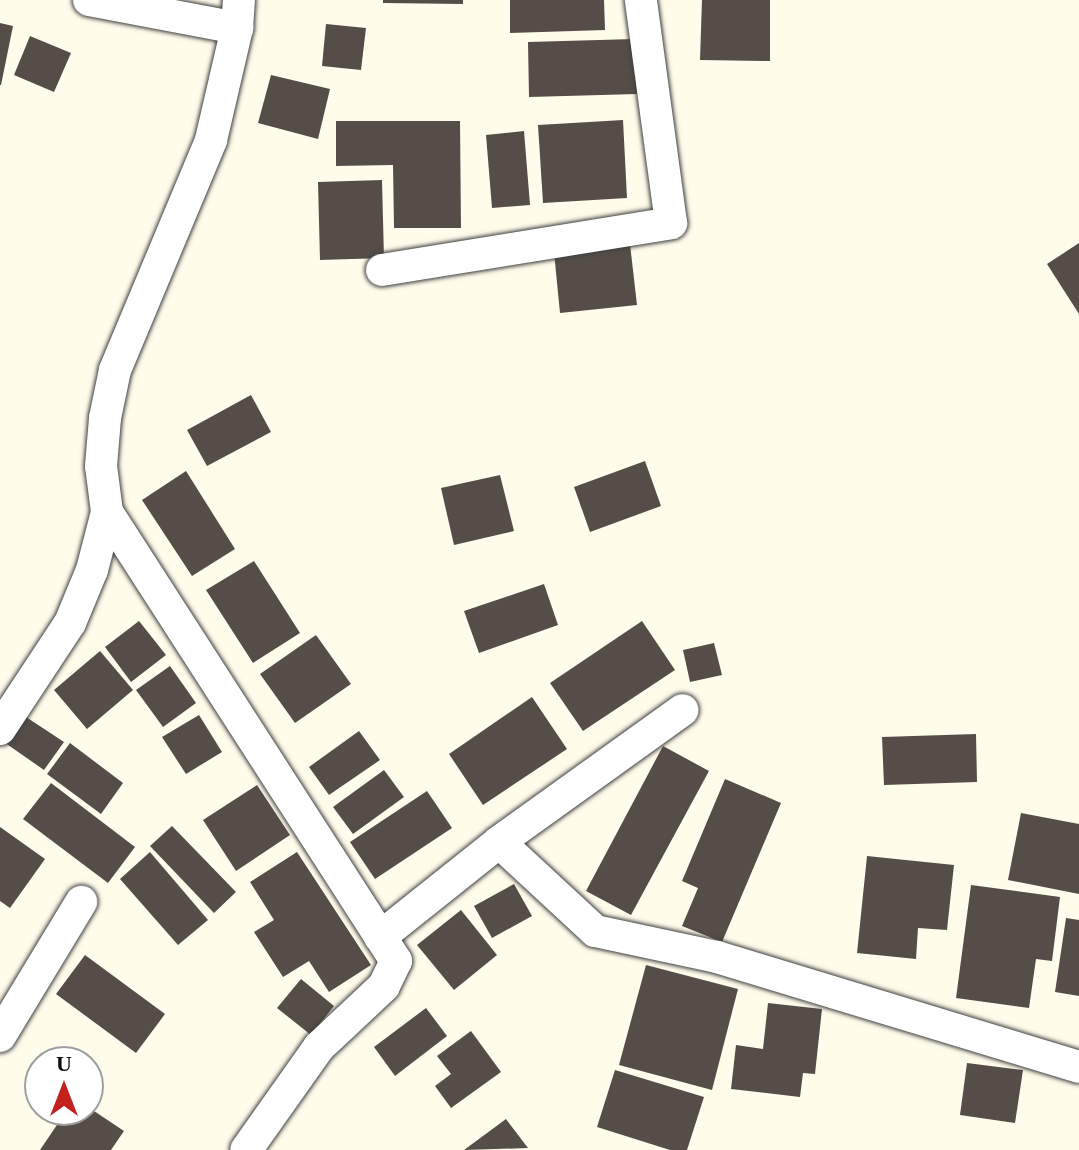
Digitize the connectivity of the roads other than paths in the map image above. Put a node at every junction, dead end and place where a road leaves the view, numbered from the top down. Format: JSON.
{"nodes":[{"id":1,"x":89,"y":0,"type":"edge"},
{"id":2,"x":641,"y":0,"type":"edge"},
{"id":3,"x":238,"y":14,"type":"edge"},
{"id":4,"x":382,"y":270,"type":"dead end"},
{"id":5,"x":107,"y":512,"type":"junction"},
{"id":6,"x":683,"y":710,"type":"dead end"},
{"id":7,"x":0,"y":729,"type":"edge"},
{"id":8,"x":499,"y":842,"type":"junction"},
{"id":9,"x":81,"y":902,"type":"dead end"},
{"id":10,"x":380,"y":937,"type":"junction"},
{"id":11,"x":0,"y":1036,"type":"edge"},
{"id":12,"x":1079,"y":1067,"type":"edge"},
{"id":13,"x":246,"y":1150,"type":"edge"}],
"edges":[{"from":1,"to":3,"type":"street"},
{"from":2,"to":4,"type":"street"},
{"from":3,"to":5,"type":"street"},
{"from":5,"to":7,"type":"street"},
{"from":5,"to":10,"type":"street"},
{"from":6,"to":8,"type":"street"},
{"from":8,"to":10,"type":"street"},
{"from":8,"to":12,"type":"street"},
{"from":9,"to":11,"type":"street"},
{"from":10,"to":13,"type":"street"}]}
